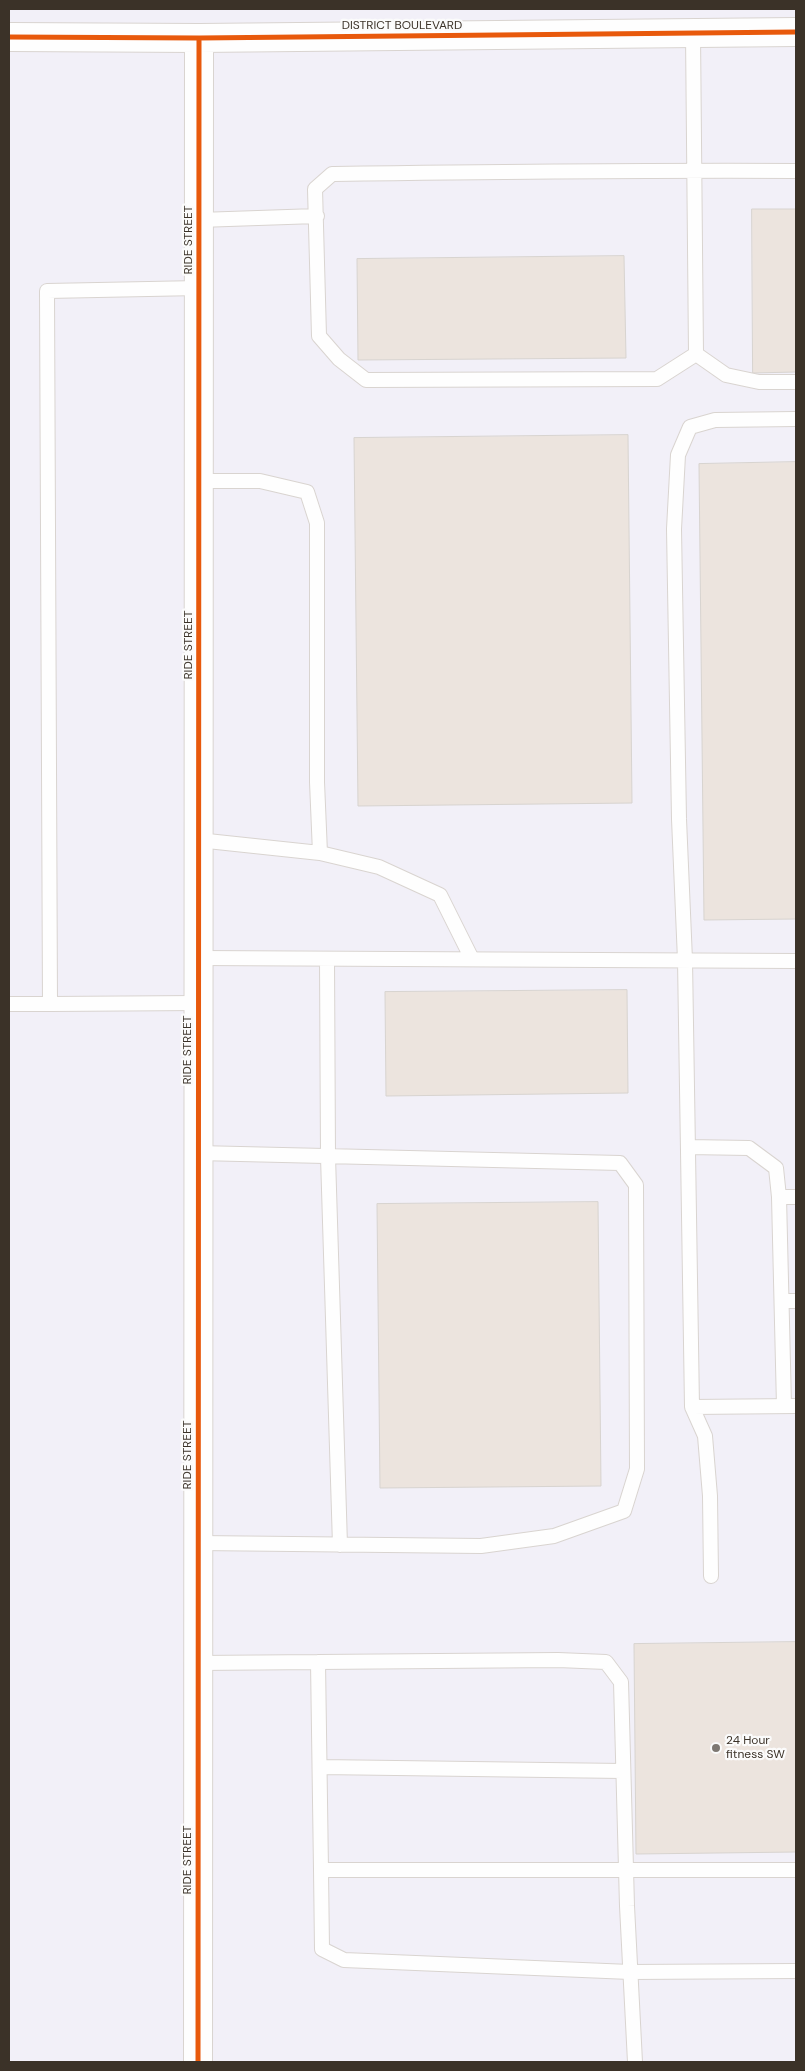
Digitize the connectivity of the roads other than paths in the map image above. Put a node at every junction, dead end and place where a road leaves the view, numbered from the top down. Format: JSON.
{"nodes":[{"id":1,"x":796,"y":32,"type":"edge"},
{"id":2,"x":694,"y":34,"type":"junction"},
{"id":3,"x":9,"y":37,"type":"edge"},
{"id":4,"x":199,"y":38,"type":"junction"},
{"id":5,"x":695,"y":171,"type":"junction"},
{"id":6,"x":796,"y":171,"type":"edge"},
{"id":7,"x":316,"y":216,"type":"junction"},
{"id":8,"x":199,"y":220,"type":"junction"},
{"id":9,"x":199,"y":288,"type":"junction"},
{"id":10,"x":696,"y":354,"type":"junction"},
{"id":11,"x":796,"y":382,"type":"edge"},
{"id":12,"x":796,"y":419,"type":"edge"},
{"id":13,"x":199,"y":481,"type":"junction"},
{"id":14,"x":198,"y":840,"type":"junction"},
{"id":15,"x":320,"y":853,"type":"junction"},
{"id":16,"x":199,"y":958,"type":"junction"},
{"id":17,"x":327,"y":959,"type":"junction"},
{"id":18,"x":472,"y":959,"type":"junction"},
{"id":19,"x":685,"y":960,"type":"junction"},
{"id":20,"x":796,"y":961,"type":"edge"},
{"id":21,"x":198,"y":1003,"type":"junction"},
{"id":22,"x":9,"y":1004,"type":"edge"},
{"id":23,"x":50,"y":1004,"type":"junction"},
{"id":24,"x":688,"y":1147,"type":"junction"},
{"id":25,"x":198,"y":1153,"type":"junction"},
{"id":26,"x":328,"y":1157,"type":"junction"},
{"id":27,"x":780,"y":1197,"type":"junction"},
{"id":28,"x":796,"y":1197,"type":"edge"},
{"id":29,"x":796,"y":1301,"type":"edge"},
{"id":30,"x":782,"y":1302,"type":"junction"},
{"id":31,"x":790,"y":1406,"type":"edge"},
{"id":32,"x":692,"y":1407,"type":"junction"},
{"id":33,"x":198,"y":1543,"type":"junction"},
{"id":34,"x":340,"y":1545,"type":"junction"},
{"id":35,"x":711,"y":1576,"type":"dead end"},
{"id":36,"x":318,"y":1662,"type":"junction"},
{"id":37,"x":198,"y":1663,"type":"junction"},
{"id":38,"x":320,"y":1767,"type":"junction"},
{"id":39,"x":623,"y":1771,"type":"junction"},
{"id":40,"x":626,"y":1869,"type":"junction"},
{"id":41,"x":321,"y":1870,"type":"junction"},
{"id":42,"x":796,"y":1870,"type":"edge"},
{"id":43,"x":796,"y":1971,"type":"edge"},
{"id":44,"x":630,"y":1972,"type":"junction"},
{"id":45,"x":198,"y":2062,"type":"edge"},
{"id":46,"x":635,"y":2062,"type":"edge"}],
"edges":[{"from":1,"to":2,"type":"street","name":"DISTRICT BOULEVARD"},
{"from":2,"to":4,"type":"street","name":"DISTRICT BOULEVARD"},
{"from":2,"to":5,"type":"lane"},
{"from":3,"to":4,"type":"street","name":"DISTRICT BOULEVARD"},
{"from":4,"to":8,"type":"street","name":"RIDE STREET"},
{"from":5,"to":6,"type":"lane"},
{"from":5,"to":7,"type":"lane"},
{"from":5,"to":10,"type":"lane"},
{"from":7,"to":8,"type":"lane"},
{"from":7,"to":10,"type":"lane"},
{"from":8,"to":9,"type":"street","name":"RIDE STREET"},
{"from":9,"to":13,"type":"street","name":"RIDE STREET"},
{"from":9,"to":23,"type":"lane"},
{"from":10,"to":11,"type":"lane"},
{"from":12,"to":19,"type":"lane"},
{"from":13,"to":14,"type":"street","name":"RIDE STREET"},
{"from":13,"to":15,"type":"lane"},
{"from":14,"to":15,"type":"lane"},
{"from":14,"to":16,"type":"street","name":"RIDE STREET"},
{"from":15,"to":18,"type":"lane"},
{"from":16,"to":17,"type":"lane"},
{"from":16,"to":21,"type":"street","name":"RIDE STREET"},
{"from":17,"to":18,"type":"lane"},
{"from":17,"to":26,"type":"lane"},
{"from":18,"to":19,"type":"lane"},
{"from":19,"to":20,"type":"lane"},
{"from":19,"to":24,"type":"lane"},
{"from":21,"to":23,"type":"lane"},
{"from":21,"to":25,"type":"street","name":"RIDE STREET"},
{"from":22,"to":23,"type":"lane"},
{"from":24,"to":27,"type":"lane"},
{"from":24,"to":32,"type":"lane"},
{"from":25,"to":26,"type":"lane"},
{"from":25,"to":33,"type":"street","name":"RIDE STREET"},
{"from":26,"to":34,"type":"lane"},
{"from":26,"to":34,"type":"lane"},
{"from":27,"to":28,"type":"lane"},
{"from":27,"to":30,"type":"lane"},
{"from":29,"to":30,"type":"lane"},
{"from":30,"to":31,"type":"lane"},
{"from":31,"to":32,"type":"lane"},
{"from":32,"to":35,"type":"lane"},
{"from":33,"to":34,"type":"lane"},
{"from":33,"to":37,"type":"street","name":"RIDE STREET"},
{"from":36,"to":37,"type":"lane"},
{"from":36,"to":38,"type":"lane"},
{"from":36,"to":39,"type":"lane"},
{"from":37,"to":45,"type":"street","name":"RIDE STREET"},
{"from":38,"to":39,"type":"lane"},
{"from":38,"to":41,"type":"lane"},
{"from":39,"to":40,"type":"lane"},
{"from":40,"to":41,"type":"lane"},
{"from":40,"to":42,"type":"lane"},
{"from":40,"to":44,"type":"lane"},
{"from":41,"to":44,"type":"lane"},
{"from":43,"to":44,"type":"lane"},
{"from":44,"to":46,"type":"lane"}]}
